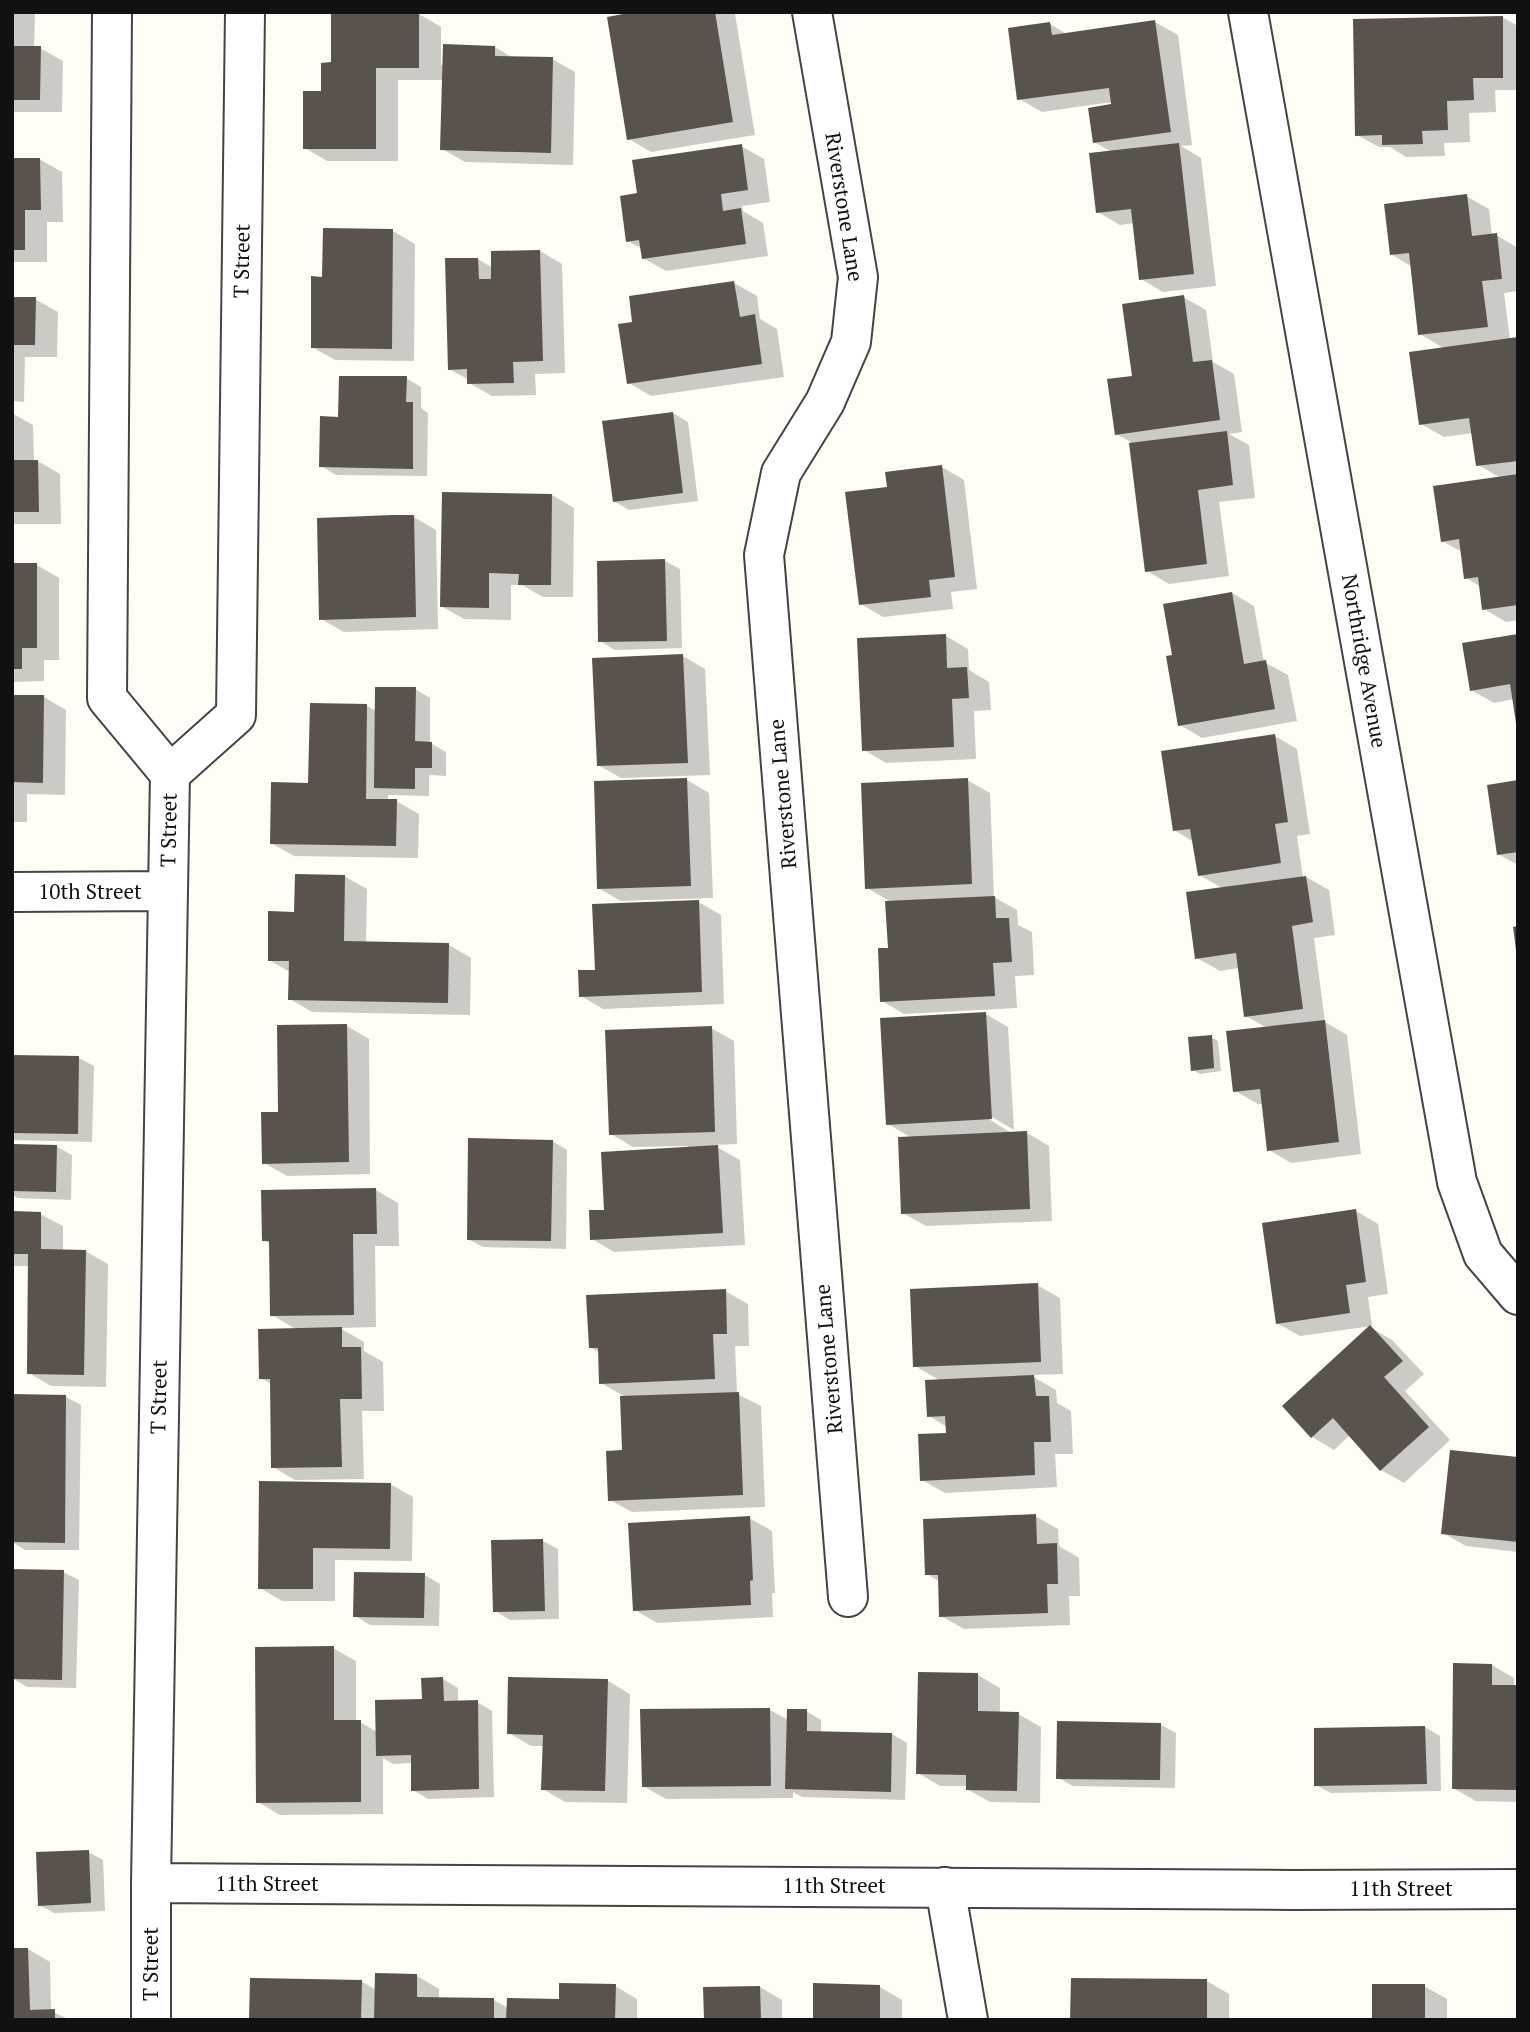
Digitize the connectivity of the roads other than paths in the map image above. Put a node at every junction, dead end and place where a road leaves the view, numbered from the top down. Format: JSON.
{"nodes":[{"id":1,"x":113,"y":12,"type":"edge"},
{"id":2,"x":245,"y":12,"type":"edge"},
{"id":3,"x":812,"y":12,"type":"edge"},
{"id":4,"x":1248,"y":12,"type":"edge"},
{"id":5,"x":170,"y":774,"type":"junction"},
{"id":6,"x":168,"y":891,"type":"junction"},
{"id":7,"x":12,"y":892,"type":"edge"},
{"id":8,"x":1518,"y":1295,"type":"edge"},
{"id":9,"x":848,"y":1597,"type":"dead end"},
{"id":10,"x":151,"y":1884,"type":"junction"},
{"id":11,"x":945,"y":1887,"type":"junction"},
{"id":12,"x":1518,"y":1889,"type":"edge"},
{"id":13,"x":151,"y":2020,"type":"edge"},
{"id":14,"x":968,"y":2020,"type":"edge"}],
"edges":[{"from":1,"to":5,"type":"street","name":"T Street"},
{"from":2,"to":5,"type":"street","name":"T Street"},
{"from":3,"to":9,"type":"street","name":"Riverstone Lane"},
{"from":4,"to":8,"type":"street","name":"Northridge Avenue"},
{"from":5,"to":6,"type":"street","name":"T Street"},
{"from":6,"to":7,"type":"street","name":"10th Street"},
{"from":6,"to":10,"type":"street","name":"T Street"},
{"from":10,"to":11,"type":"street","name":"11th Street"},
{"from":10,"to":13,"type":"street","name":"T Street"},
{"from":11,"to":12,"type":"street","name":"11th Street"},
{"from":11,"to":14,"type":"street"}]}
